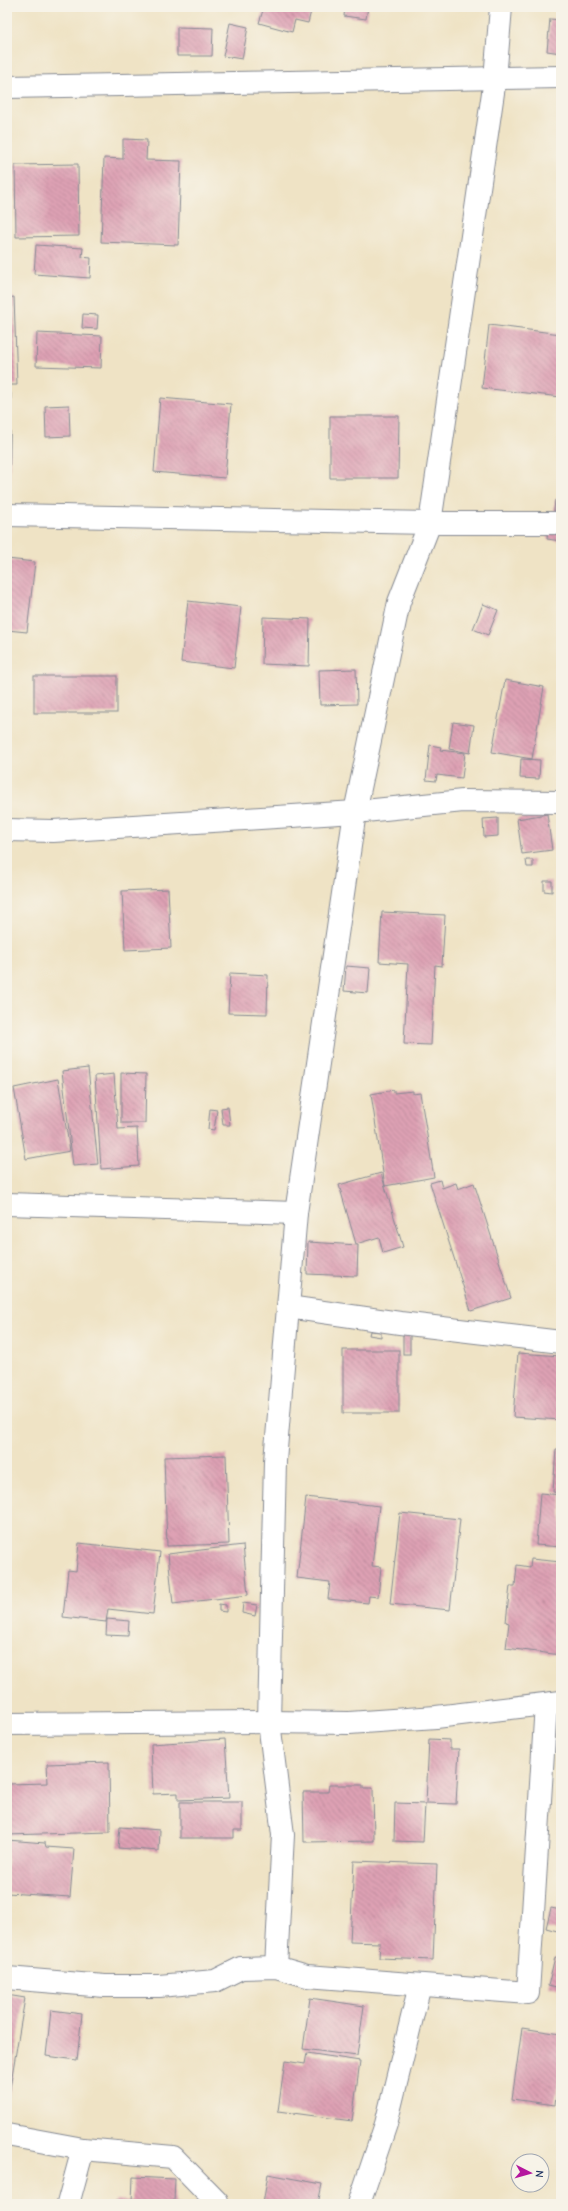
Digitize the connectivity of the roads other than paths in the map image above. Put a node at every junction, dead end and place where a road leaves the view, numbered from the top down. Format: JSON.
{"nodes":[{"id":1,"x":501,"y":7,"type":"edge"},
{"id":2,"x":561,"y":78,"type":"edge"},
{"id":3,"x":495,"y":79,"type":"junction"},
{"id":4,"x":7,"y":87,"type":"edge"},
{"id":5,"x":7,"y":515,"type":"edge"},
{"id":6,"x":430,"y":523,"type":"junction"},
{"id":7,"x":561,"y":523,"type":"edge"},
{"id":8,"x":561,"y":802,"type":"edge"},
{"id":9,"x":355,"y":812,"type":"junction"},
{"id":10,"x":7,"y":830,"type":"edge"},
{"id":11,"x":7,"y":1204,"type":"edge"},
{"id":12,"x":296,"y":1213,"type":"junction"},
{"id":13,"x":288,"y":1306,"type":"junction"},
{"id":14,"x":561,"y":1342,"type":"edge"},
{"id":15,"x":554,"y":1703,"type":"edge"},
{"id":16,"x":269,"y":1722,"type":"junction"},
{"id":17,"x":7,"y":1724,"type":"edge"},
{"id":18,"x":276,"y":1967,"type":"junction"},
{"id":19,"x":7,"y":1978,"type":"edge"},
{"id":20,"x":420,"y":1985,"type":"junction"},
{"id":21,"x":7,"y":2135,"type":"edge"},
{"id":22,"x":83,"y":2149,"type":"junction"},
{"id":23,"x":68,"y":2204,"type":"edge"},
{"id":24,"x":217,"y":2204,"type":"edge"},
{"id":25,"x":358,"y":2204,"type":"edge"}],
"edges":[{"from":1,"to":3,"type":"street"},
{"from":2,"to":3,"type":"street"},
{"from":3,"to":4,"type":"street"},
{"from":3,"to":6,"type":"street"},
{"from":5,"to":6,"type":"street"},
{"from":6,"to":7,"type":"street"},
{"from":6,"to":9,"type":"street"},
{"from":8,"to":9,"type":"street"},
{"from":9,"to":10,"type":"street"},
{"from":9,"to":12,"type":"street"},
{"from":11,"to":12,"type":"street"},
{"from":12,"to":13,"type":"street"},
{"from":13,"to":14,"type":"street"},
{"from":13,"to":16,"type":"street"},
{"from":15,"to":16,"type":"street"},
{"from":15,"to":20,"type":"street"},
{"from":16,"to":17,"type":"street"},
{"from":16,"to":18,"type":"street"},
{"from":18,"to":19,"type":"street"},
{"from":18,"to":20,"type":"street"},
{"from":20,"to":25,"type":"street"},
{"from":21,"to":22,"type":"street"},
{"from":22,"to":23,"type":"street"},
{"from":22,"to":24,"type":"street"}]}
